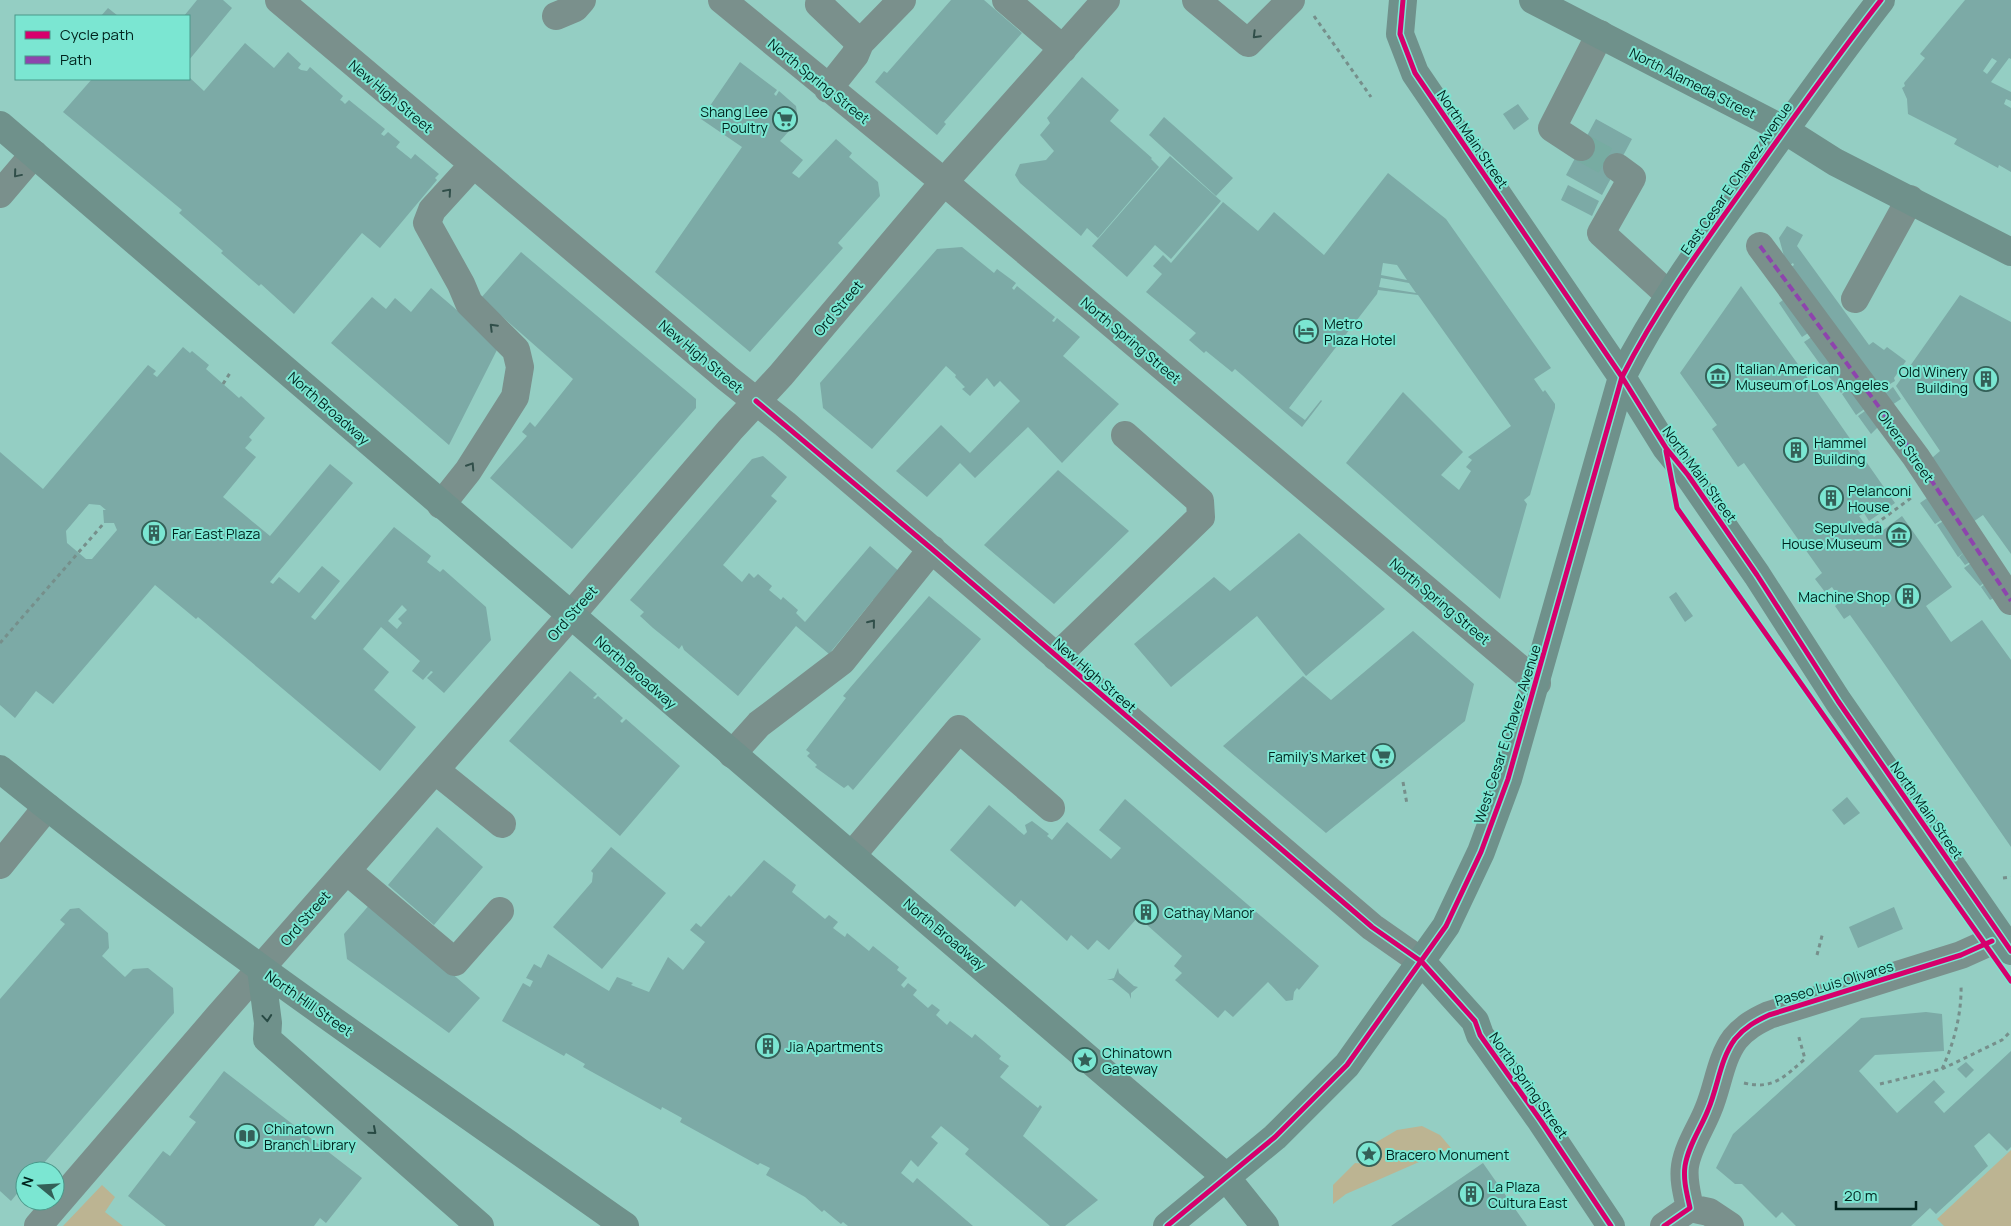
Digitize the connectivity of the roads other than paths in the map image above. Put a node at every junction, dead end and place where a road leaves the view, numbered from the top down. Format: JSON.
{"nodes":[{"id":1,"x":279,"y":0,"type":"edge"},
{"id":2,"x":561,"y":0,"type":"edge"},
{"id":3,"x":582,"y":0,"type":"edge"},
{"id":4,"x":722,"y":0,"type":"edge"},
{"id":5,"x":820,"y":0,"type":"edge"},
{"id":6,"x":902,"y":0,"type":"edge"},
{"id":7,"x":1006,"y":0,"type":"edge"},
{"id":8,"x":1196,"y":0,"type":"edge"},
{"id":9,"x":1403,"y":0,"type":"edge"},
{"id":10,"x":1532,"y":0,"type":"edge"},
{"id":11,"x":1880,"y":0,"type":"edge"},
{"id":12,"x":1096,"y":4,"type":"edge"},
{"id":13,"x":1300,"y":4,"type":"edge"},
{"id":14,"x":1600,"y":34,"type":"junction"},
{"id":15,"x":860,"y":43,"type":"junction"},
{"id":16,"x":1063,"y":49,"type":"junction"},
{"id":17,"x":828,"y":88,"type":"junction"},
{"id":18,"x":0,"y":124,"type":"edge"},
{"id":19,"x":1783,"y":129,"type":"junction"},
{"id":20,"x":1580,"y":146,"type":"tunnel mouth"},
{"id":21,"x":34,"y":154,"type":"junction"},
{"id":22,"x":473,"y":165,"type":"junction"},
{"id":23,"x":1617,"y":167,"type":"tunnel mouth"},
{"id":24,"x":944,"y":182,"type":"junction"},
{"id":25,"x":0,"y":194,"type":"edge"},
{"id":26,"x":1910,"y":199,"type":"junction"},
{"id":27,"x":1760,"y":246,"type":"dead end"},
{"id":28,"x":2011,"y":252,"type":"edge"},
{"id":29,"x":1669,"y":295,"type":"junction"},
{"id":30,"x":1855,"y":299,"type":"dead end"},
{"id":31,"x":1622,"y":377,"type":"junction"},
{"id":32,"x":756,"y":401,"type":"junction"},
{"id":33,"x":1125,"y":435,"type":"dead end"},
{"id":34,"x":441,"y":505,"type":"junction"},
{"id":35,"x":932,"y":549,"type":"junction"},
{"id":36,"x":2011,"y":601,"type":"edge"},
{"id":37,"x":571,"y":616,"type":"junction"},
{"id":38,"x":1056,"y":657,"type":"junction"},
{"id":39,"x":1537,"y":683,"type":"junction"},
{"id":40,"x":732,"y":754,"type":"junction"},
{"id":41,"x":0,"y":769,"type":"edge"},
{"id":42,"x":435,"y":770,"type":"junction"},
{"id":43,"x":47,"y":807,"type":"junction"},
{"id":44,"x":1051,"y":808,"type":"dead end"},
{"id":45,"x":502,"y":824,"type":"dead end"},
{"id":46,"x":852,"y":855,"type":"junction"},
{"id":47,"x":0,"y":865,"type":"edge"},
{"id":48,"x":347,"y":871,"type":"junction"},
{"id":49,"x":500,"y":911,"type":"dead end"},
{"id":50,"x":2006,"y":944,"type":"edge"},
{"id":51,"x":1422,"y":962,"type":"junction"},
{"id":52,"x":261,"y":969,"type":"junction"},
{"id":53,"x":1225,"y":1176,"type":"junction"},
{"id":54,"x":1690,"y":1208,"type":"junction"},
{"id":55,"x":38,"y":1226,"type":"edge"},
{"id":56,"x":480,"y":1226,"type":"edge"},
{"id":57,"x":625,"y":1226,"type":"edge"},
{"id":58,"x":1167,"y":1226,"type":"edge"},
{"id":59,"x":1265,"y":1226,"type":"edge"},
{"id":60,"x":1611,"y":1226,"type":"edge"},
{"id":61,"x":1664,"y":1226,"type":"edge"},
{"id":62,"x":1730,"y":1226,"type":"edge"}],
"edges":[{"from":1,"to":22,"type":"street","name":"New High Street"},
{"from":2,"to":3,"type":"street"},
{"from":4,"to":17,"type":"street","name":"North Spring Street"},
{"from":5,"to":15,"type":"street"},
{"from":6,"to":15,"type":"street"},
{"from":7,"to":16,"type":"street"},
{"from":13,"to":8,"type":"street","one_way":true},
{"from":9,"to":31,"type":"main road","name":"North Main Street"},
{"from":10,"to":14,"type":"main road","name":"North Alameda Street"},
{"from":11,"to":19,"type":"main road","name":"East Cesar E Chavez Avenue"},
{"from":12,"to":16,"type":"street","name":"Ord Street"},
{"from":14,"to":19,"type":"main road","name":"North Alameda Street"},
{"from":14,"to":20,"type":"street"},
{"from":15,"to":17,"type":"street"},
{"from":16,"to":24,"type":"street","name":"Ord Street"},
{"from":17,"to":24,"type":"street","name":"North Spring Street"},
{"from":18,"to":21,"type":"main road","name":"North Broadway"},
{"from":19,"to":26,"type":"main road","name":"North Alameda Street"},
{"from":19,"to":29,"type":"main road","name":"East Cesar E Chavez Avenue"},
{"from":21,"to":25,"type":"street","one_way":true},
{"from":21,"to":34,"type":"main road","name":"North Broadway"},
{"from":22,"to":32,"type":"street","name":"New High Street"},
{"from":34,"to":22,"type":"street","one_way":true},
{"from":23,"to":29,"type":"street"},
{"from":24,"to":32,"type":"street","name":"Ord Street"},
{"from":24,"to":39,"type":"street","name":"North Spring Street"},
{"from":26,"to":28,"type":"main road","name":"North Alameda Street"},
{"from":26,"to":30,"type":"street"},
{"from":27,"to":36,"type":"street","name":"Olvera Street"},
{"from":29,"to":31,"type":"main road","name":"East Cesar E Chavez Avenue"},
{"from":31,"to":39,"type":"main road","name":"West Cesar E Chavez Avenue"},
{"from":31,"to":50,"type":"main road","name":"North Main Street"},
{"from":32,"to":35,"type":"street","name":"New High Street"},
{"from":32,"to":37,"type":"street","name":"Ord Street"},
{"from":33,"to":38,"type":"street"},
{"from":34,"to":37,"type":"main road","name":"North Broadway"},
{"from":35,"to":38,"type":"street","name":"New High Street"},
{"from":40,"to":35,"type":"street","one_way":true},
{"from":37,"to":40,"type":"main road","name":"North Broadway"},
{"from":37,"to":42,"type":"street","name":"Ord Street"},
{"from":38,"to":51,"type":"street","name":"New High Street"},
{"from":39,"to":51,"type":"main road","name":"West Cesar E Chavez Avenue"},
{"from":40,"to":46,"type":"main road","name":"North Broadway"},
{"from":41,"to":43,"type":"main road","name":"North Hill Street"},
{"from":42,"to":45,"type":"street"},
{"from":42,"to":48,"type":"street","name":"Ord Street"},
{"from":43,"to":47,"type":"street"},
{"from":43,"to":52,"type":"main road","name":"North Hill Street"},
{"from":44,"to":46,"type":"street"},
{"from":46,"to":53,"type":"main road","name":"North Broadway"},
{"from":48,"to":49,"type":"street"},
{"from":48,"to":52,"type":"street","name":"Ord Street"},
{"from":50,"to":54,"type":"street","name":"Paseo Luis Olivares"},
{"from":51,"to":53,"type":"main road","name":"West Cesar E Chavez Avenue"},
{"from":51,"to":60,"type":"main road","name":"North Spring Street"},
{"from":52,"to":55,"type":"street","name":"Ord Street"},
{"from":52,"to":56,"type":"main road","one_way":true},
{"from":52,"to":57,"type":"main road","name":"North Hill Street"},
{"from":53,"to":58,"type":"main road","name":"West Cesar E Chavez Avenue"},
{"from":53,"to":59,"type":"main road","name":"North Broadway"},
{"from":54,"to":61,"type":"street"},
{"from":54,"to":62,"type":"street"}]}
